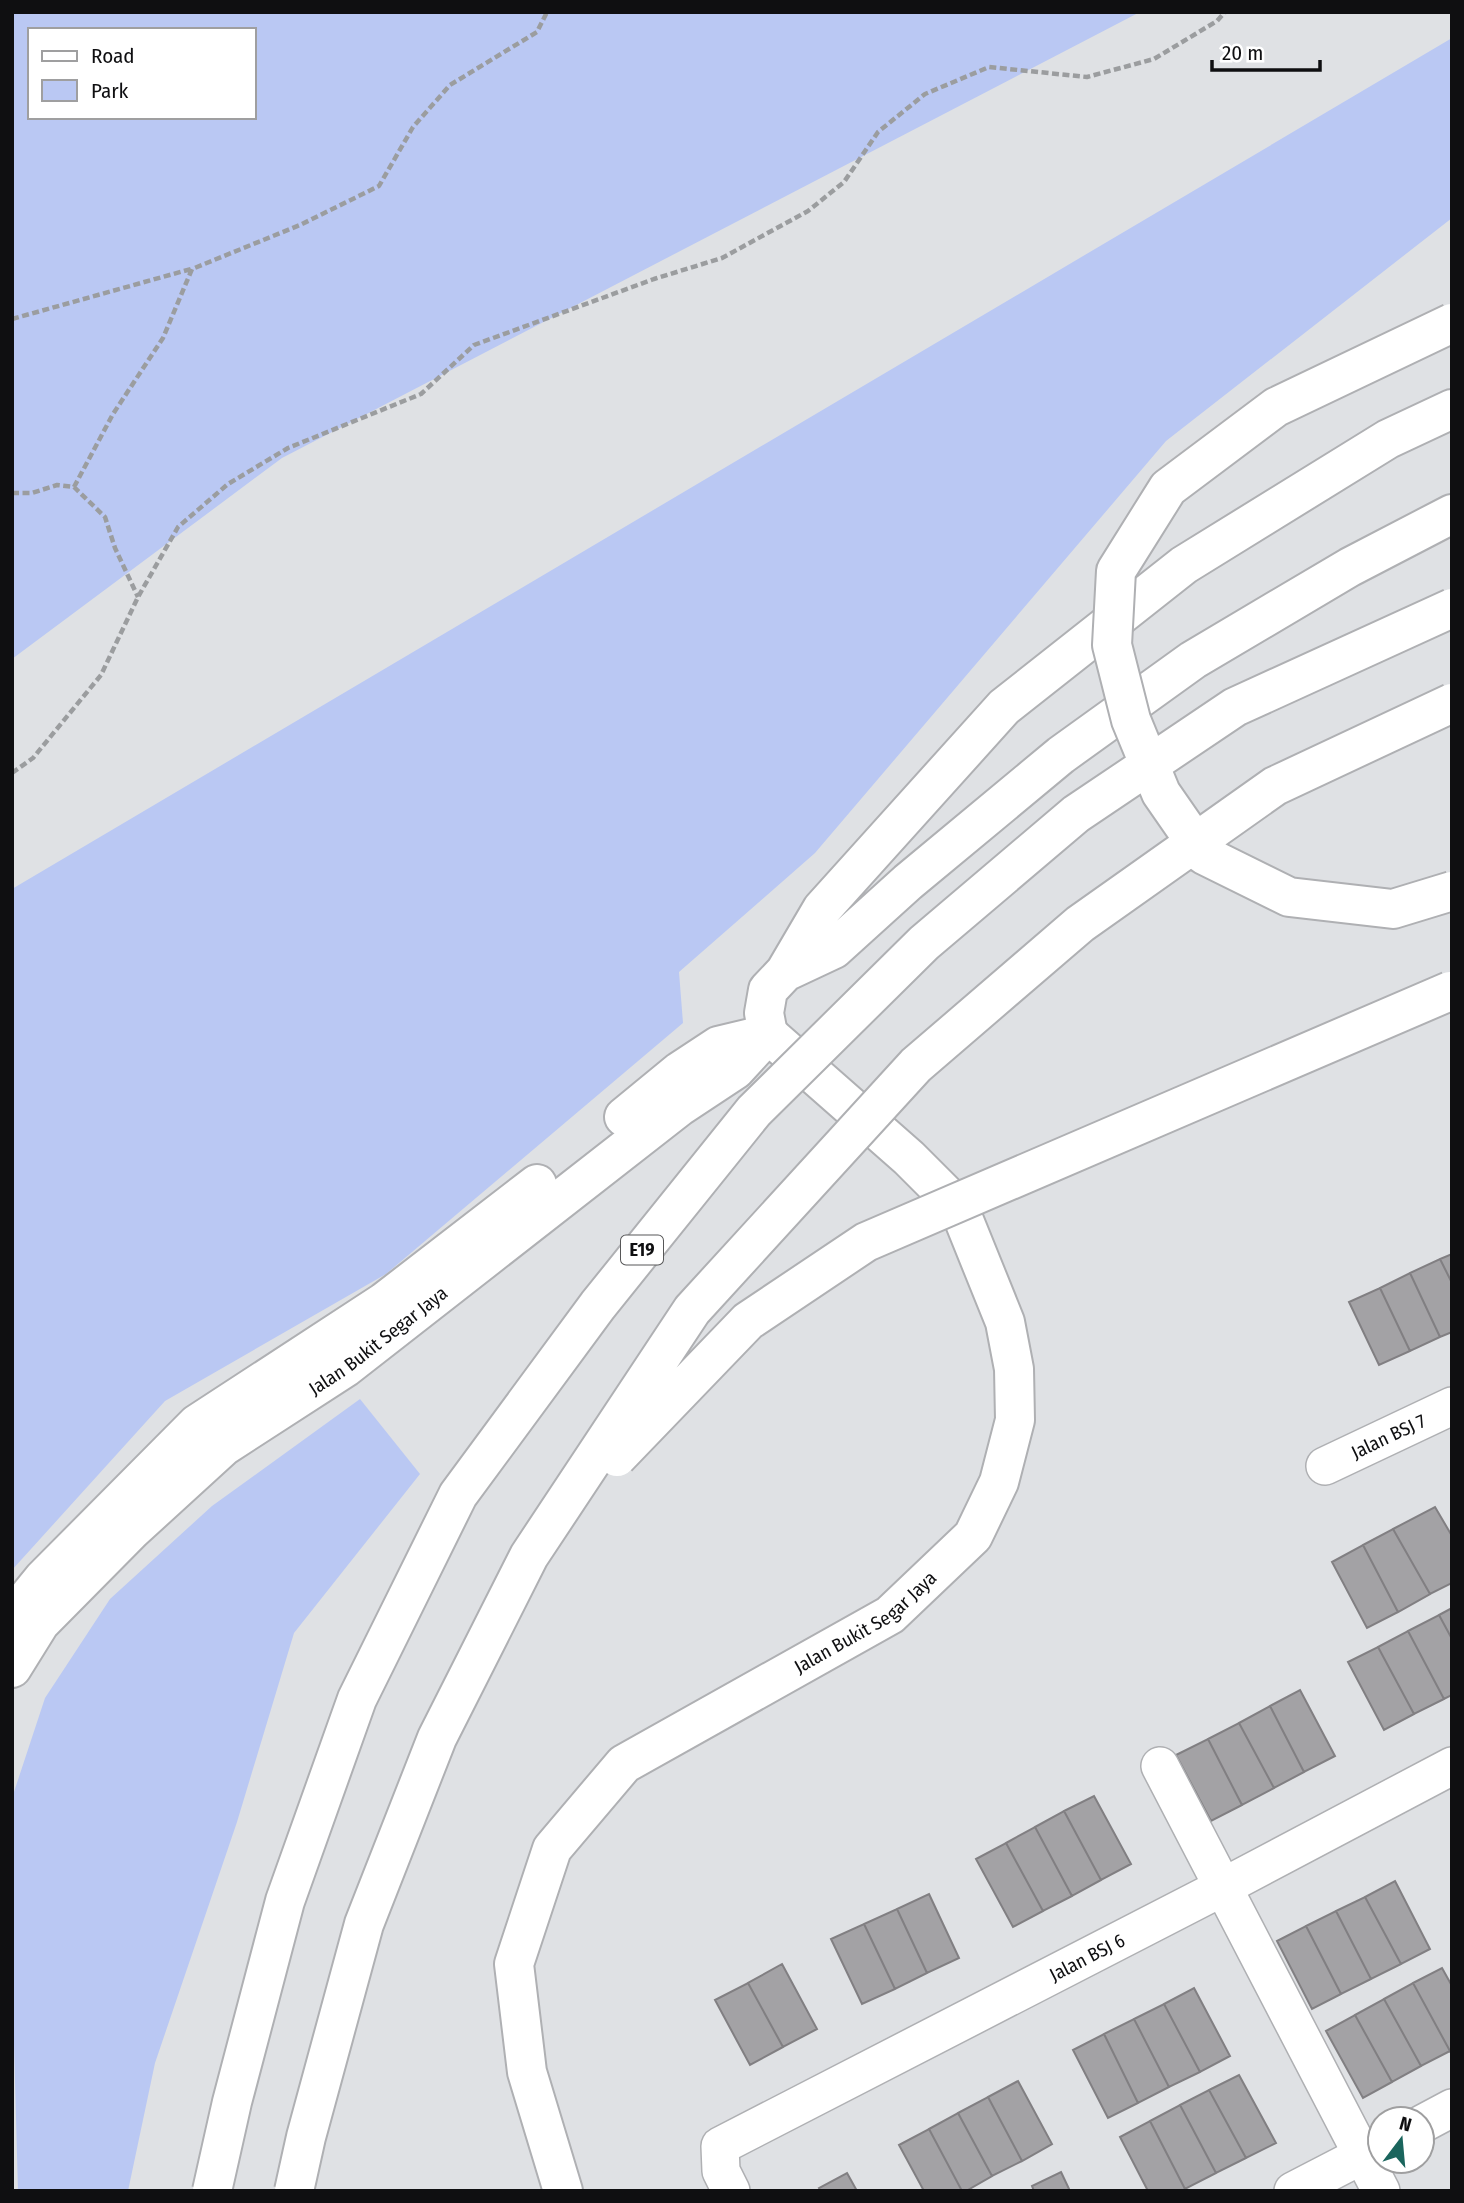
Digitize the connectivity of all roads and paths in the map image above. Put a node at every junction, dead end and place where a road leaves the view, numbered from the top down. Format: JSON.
{"nodes":[{"id":1,"x":547,"y":12,"type":"edge"},
{"id":2,"x":1225,"y":12,"type":"edge"},
{"id":3,"x":192,"y":269,"type":"junction"},
{"id":4,"x":12,"y":318,"type":"edge"},
{"id":5,"x":1452,"y":323,"type":"edge"},
{"id":6,"x":1452,"y":409,"type":"edge"},
{"id":7,"x":74,"y":487,"type":"junction"},
{"id":8,"x":12,"y":493,"type":"edge"},
{"id":9,"x":1452,"y":514,"type":"edge"},
{"id":10,"x":138,"y":597,"type":"junction"},
{"id":11,"x":1452,"y":608,"type":"edge"},
{"id":12,"x":1452,"y":703,"type":"edge"},
{"id":13,"x":12,"y":773,"type":"edge"},
{"id":14,"x":1452,"y":891,"type":"edge"},
{"id":15,"x":785,"y":972,"type":"junction"},
{"id":16,"x":1452,"y":990,"type":"edge"},
{"id":17,"x":768,"y":1034,"type":"junction"},
{"id":18,"x":1452,"y":1406,"type":"edge"},
{"id":19,"x":1325,"y":1466,"type":"dead end"},
{"id":20,"x":529,"y":1556,"type":"junction"},
{"id":21,"x":12,"y":1617,"type":"edge"},
{"id":22,"x":12,"y":1668,"type":"edge"},
{"id":23,"x":1160,"y":1766,"type":"dead end"},
{"id":24,"x":1452,"y":1766,"type":"edge"},
{"id":25,"x":1223,"y":1887,"type":"junction"},
{"id":26,"x":1452,"y":2108,"type":"edge"},
{"id":27,"x":1436,"y":2117,"type":"edge"},
{"id":28,"x":1366,"y":2139,"type":"edge"},
{"id":29,"x":1366,"y":2153,"type":"edge"},
{"id":30,"x":212,"y":2191,"type":"edge"},
{"id":31,"x":294,"y":2191,"type":"edge"},
{"id":32,"x":564,"y":2191,"type":"edge"},
{"id":33,"x":731,"y":2191,"type":"edge"},
{"id":34,"x":1293,"y":2191,"type":"edge"}],
"edges":[{"from":1,"to":3,"type":"path"},
{"from":2,"to":10,"type":"path"},
{"from":3,"to":4,"type":"path"},
{"from":3,"to":7,"type":"path"},
{"from":5,"to":14,"type":"main road","bridge":true},
{"from":6,"to":15,"type":"main road"},
{"from":7,"to":8,"type":"path"},
{"from":7,"to":10,"type":"path"},
{"from":9,"to":15,"type":"main road"},
{"from":10,"to":13,"type":"path"},
{"from":11,"to":30,"type":"main road","number":"E19","bridge":true},
{"from":12,"to":20,"type":"main road","bridge":true},
{"from":15,"to":17,"type":"main road"},
{"from":16,"to":20,"type":"main road","bridge":true},
{"from":17,"to":21,"type":"main road","name":"Jalan Bukit Segar Jaya"},
{"from":17,"to":22,"type":"main road","name":"Jalan Bukit Segar Jaya"},
{"from":17,"to":32,"type":"main road","name":"Jalan Bukit Segar Jaya"},
{"from":18,"to":19,"type":"street","name":"Jalan BSJ 7"},
{"from":20,"to":31,"type":"main road","bridge":true},
{"from":23,"to":25,"type":"street"},
{"from":24,"to":25,"type":"street","name":"Jalan BSJ 6"},
{"from":25,"to":28,"type":"street"},
{"from":25,"to":33,"type":"street","name":"Jalan BSJ 6"},
{"from":26,"to":27,"type":"street"},
{"from":29,"to":34,"type":"street"}]}
